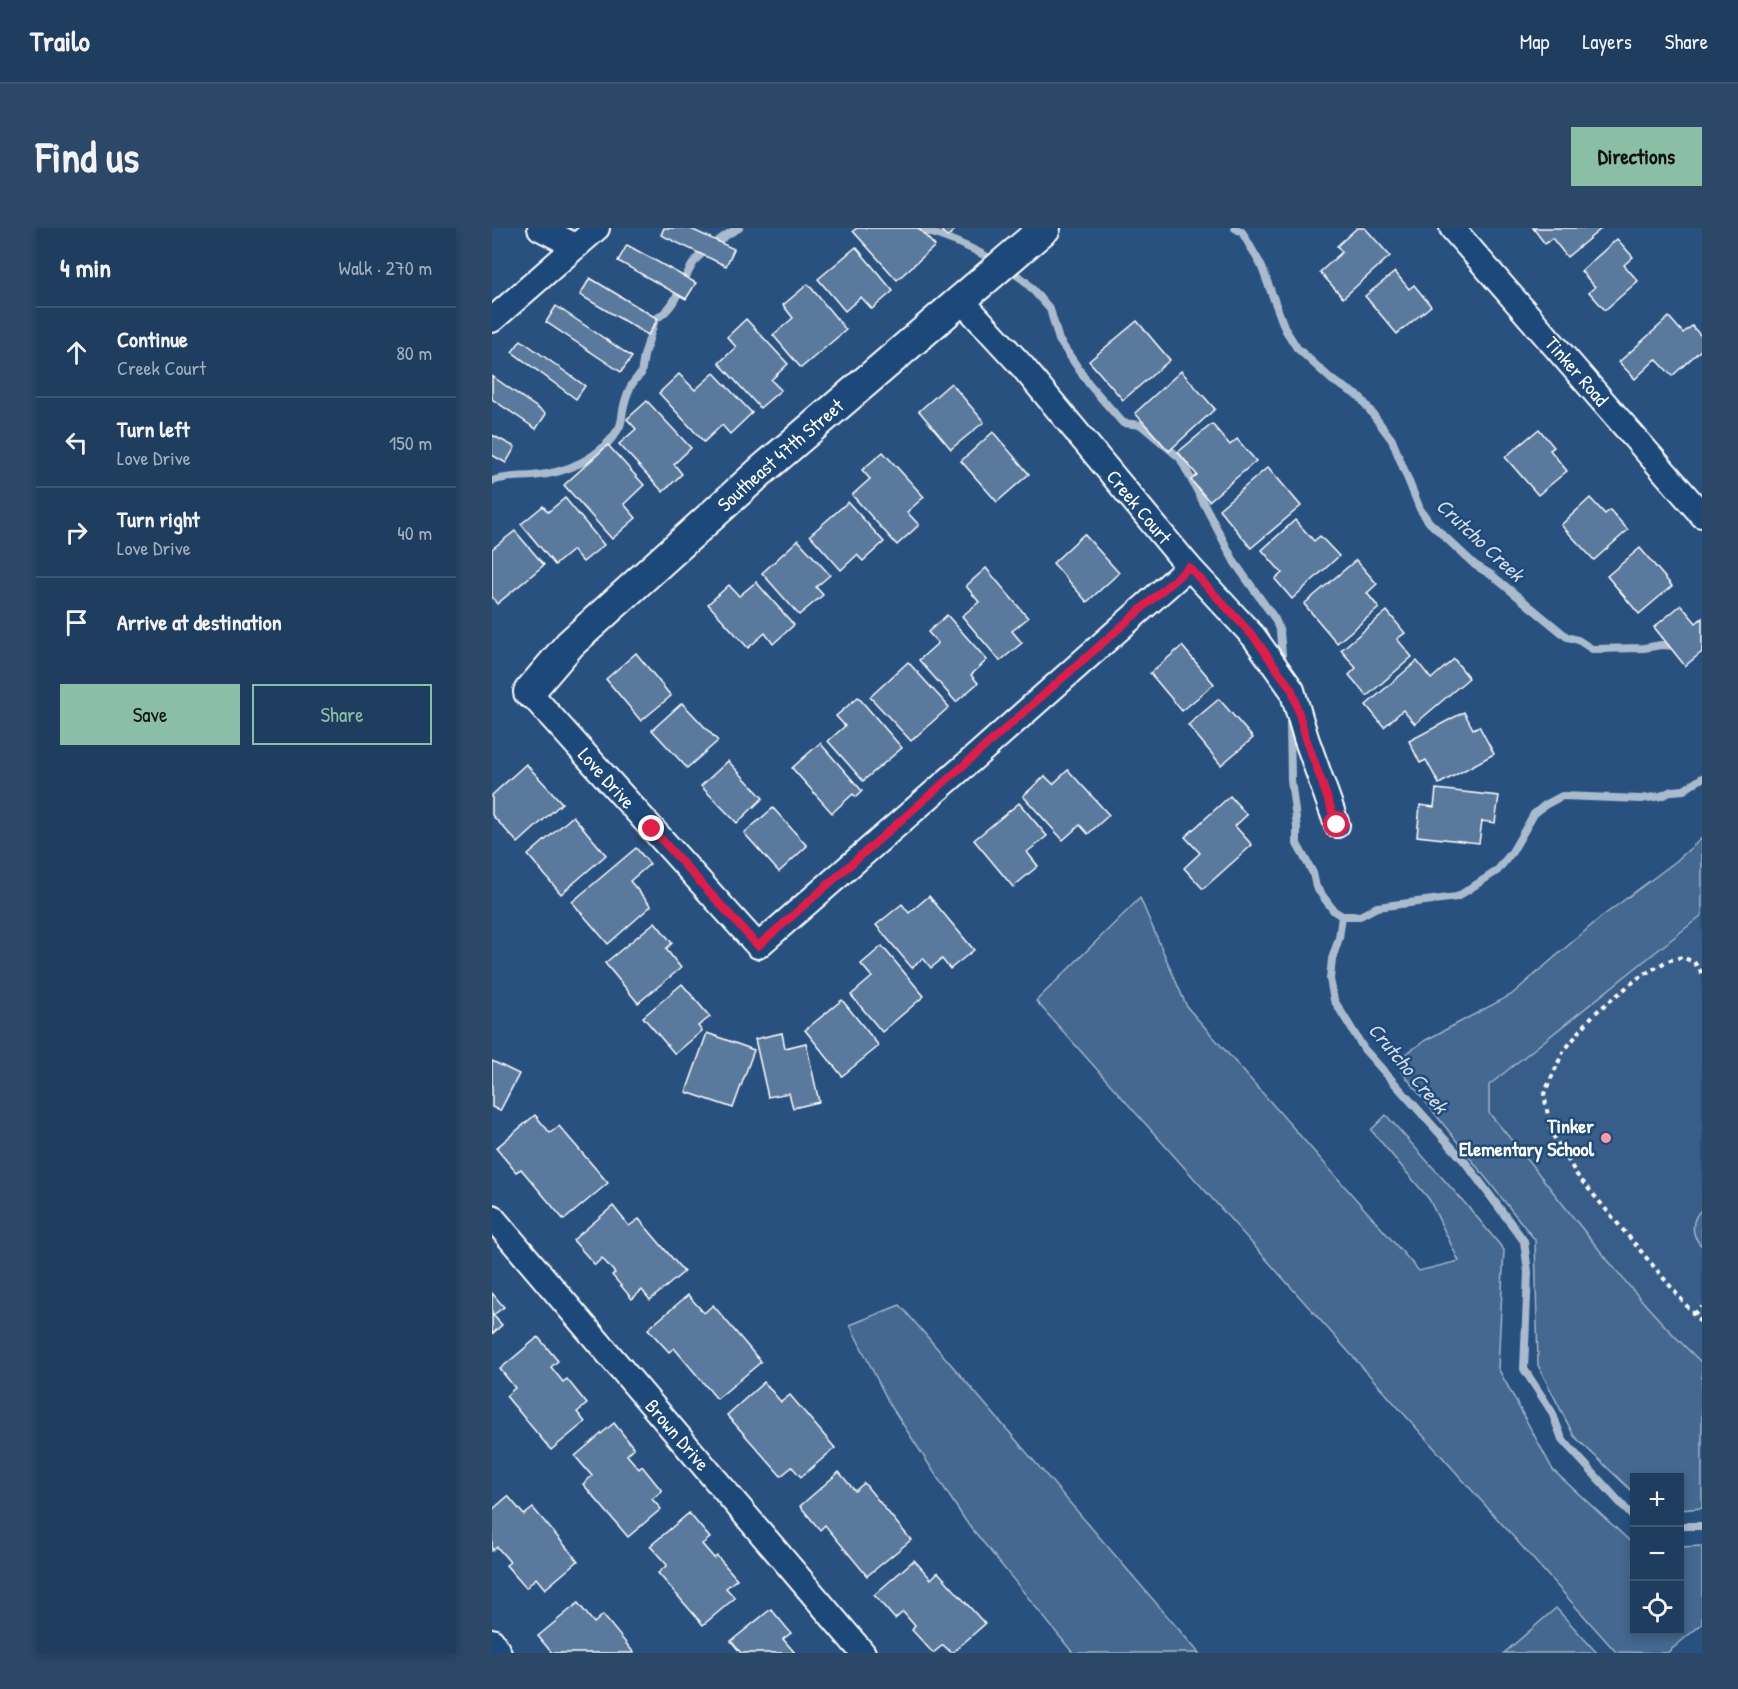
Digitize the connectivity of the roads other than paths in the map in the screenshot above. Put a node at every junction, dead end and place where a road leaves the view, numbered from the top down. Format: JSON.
{"nodes":[{"id":1,"x":540,"y":228,"type":"edge"},
{"id":2,"x":597,"y":228,"type":"edge"},
{"id":3,"x":1045,"y":228,"type":"edge"},
{"id":4,"x":1452,"y":228,"type":"edge"},
{"id":5,"x":575,"y":246,"type":"junction"},
{"id":6,"x":961,"y":300,"type":"junction"},
{"id":7,"x":492,"y":320,"type":"edge"},
{"id":8,"x":1702,"y":515,"type":"edge"},
{"id":9,"x":1189,"y":567,"type":"junction"},
{"id":10,"x":529,"y":692,"type":"joint"},
{"id":11,"x":1337,"y":825,"type":"dead end"},
{"id":12,"x":492,"y":1217,"type":"edge"},
{"id":13,"x":492,"y":1641,"type":"edge"},
{"id":14,"x":499,"y":1653,"type":"edge"},
{"id":15,"x":863,"y":1653,"type":"edge"}],
"edges":[{"from":1,"to":5,"type":"street"},
{"from":2,"to":5,"type":"street"},
{"from":3,"to":6,"type":"street","name":"Southeast 47th Street"},
{"from":4,"to":8,"type":"street","name":"Tinker Road"},
{"from":5,"to":7,"type":"street"},
{"from":6,"to":9,"type":"street","name":"Creek Court"},
{"from":6,"to":10,"type":"street","name":"Southeast 47th Street"},
{"from":9,"to":10,"type":"street","name":"Love Drive"},
{"from":9,"to":11,"type":"street","name":"Creek Court"},
{"from":12,"to":15,"type":"street","name":"Brown Drive"},
{"from":13,"to":14,"type":"street"}]}
